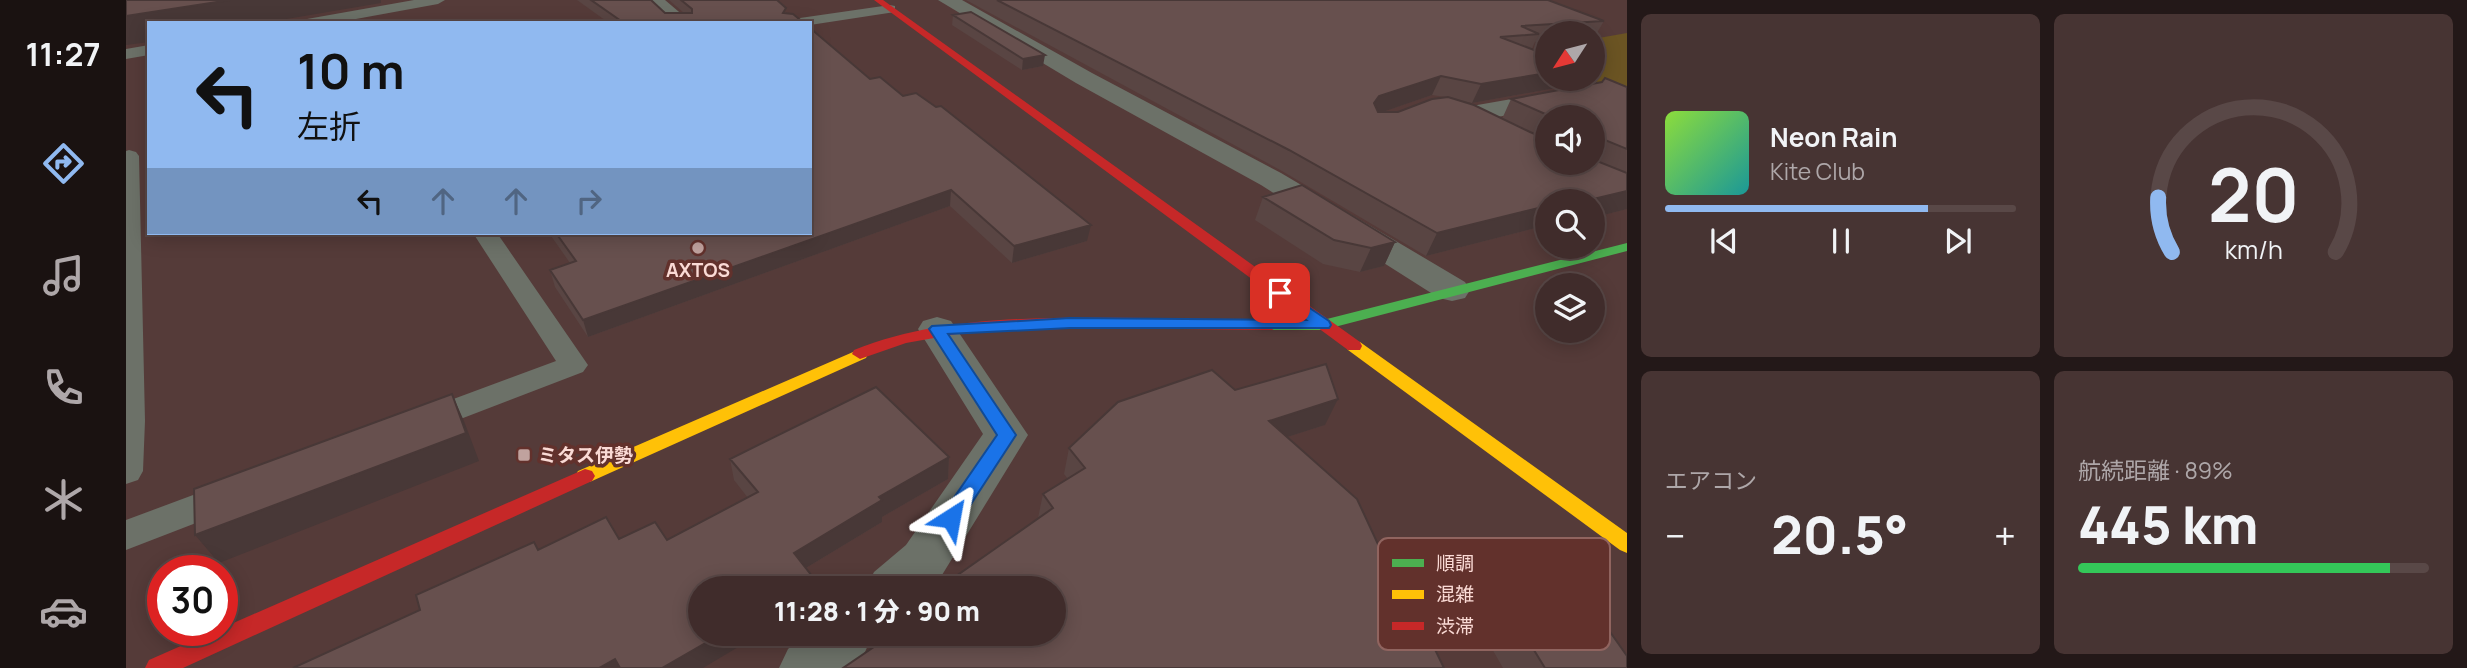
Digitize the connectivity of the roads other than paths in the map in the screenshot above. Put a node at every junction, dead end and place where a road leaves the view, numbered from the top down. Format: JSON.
{"nodes":[{"id":1,"x":438,"y":0,"type":"edge"},
{"id":2,"x":653,"y":0,"type":"edge"},
{"id":3,"x":948,"y":0,"type":"edge"},
{"id":4,"x":884,"y":4,"type":"edge"},
{"id":5,"x":318,"y":21,"type":"edge"},
{"id":6,"x":679,"y":21,"type":"edge"},
{"id":7,"x":803,"y":21,"type":"edge"},
{"id":8,"x":147,"y":50,"type":"edge"},
{"id":9,"x":126,"y":54,"type":"edge"},
{"id":10,"x":1582,"y":93,"type":"edge"},
{"id":11,"x":1446,"y":108,"type":"edge"},
{"id":12,"x":1472,"y":114,"type":"junction"},
{"id":13,"x":1535,"y":147,"type":"edge"},
{"id":14,"x":135,"y":155,"type":"edge"},
{"id":15,"x":486,"y":235,"type":"edge"},
{"id":16,"x":1627,"y":247,"type":"edge"},
{"id":17,"x":1452,"y":290,"type":"junction"},
{"id":18,"x":1323,"y":325,"type":"junction"},
{"id":19,"x":937,"y":329,"type":"junction"},
{"id":20,"x":394,"y":433,"type":"edge"},
{"id":21,"x":126,"y":471,"type":"edge"},
{"id":22,"x":254,"y":486,"type":"edge"},
{"id":23,"x":126,"y":535,"type":"edge"},
{"id":24,"x":1627,"y":544,"type":"edge"},
{"id":25,"x":906,"y":576,"type":"edge"},
{"id":26,"x":832,"y":646,"type":"edge"},
{"id":27,"x":157,"y":668,"type":"edge"},
{"id":28,"x":808,"y":668,"type":"edge"}],
"edges":[{"from":1,"to":5,"type":"lane"},
{"from":2,"to":6,"type":"street"},
{"from":3,"to":17,"type":"street"},
{"from":4,"to":7,"type":"lane"},
{"from":4,"to":18,"type":"street"},
{"from":8,"to":9,"type":"lane"},
{"from":10,"to":12,"type":"street"},
{"from":11,"to":12,"type":"street"},
{"from":12,"to":13,"type":"street"},
{"from":14,"to":21,"type":"lane"},
{"from":15,"to":20,"type":"lane"},
{"from":16,"to":17,"type":"street"},
{"from":17,"to":18,"type":"street"},
{"from":18,"to":19,"type":"street"},
{"from":18,"to":24,"type":"street"},
{"from":19,"to":25,"type":"street"},
{"from":19,"to":27,"type":"street"},
{"from":22,"to":23,"type":"lane"},
{"from":26,"to":28,"type":"street"}]}
